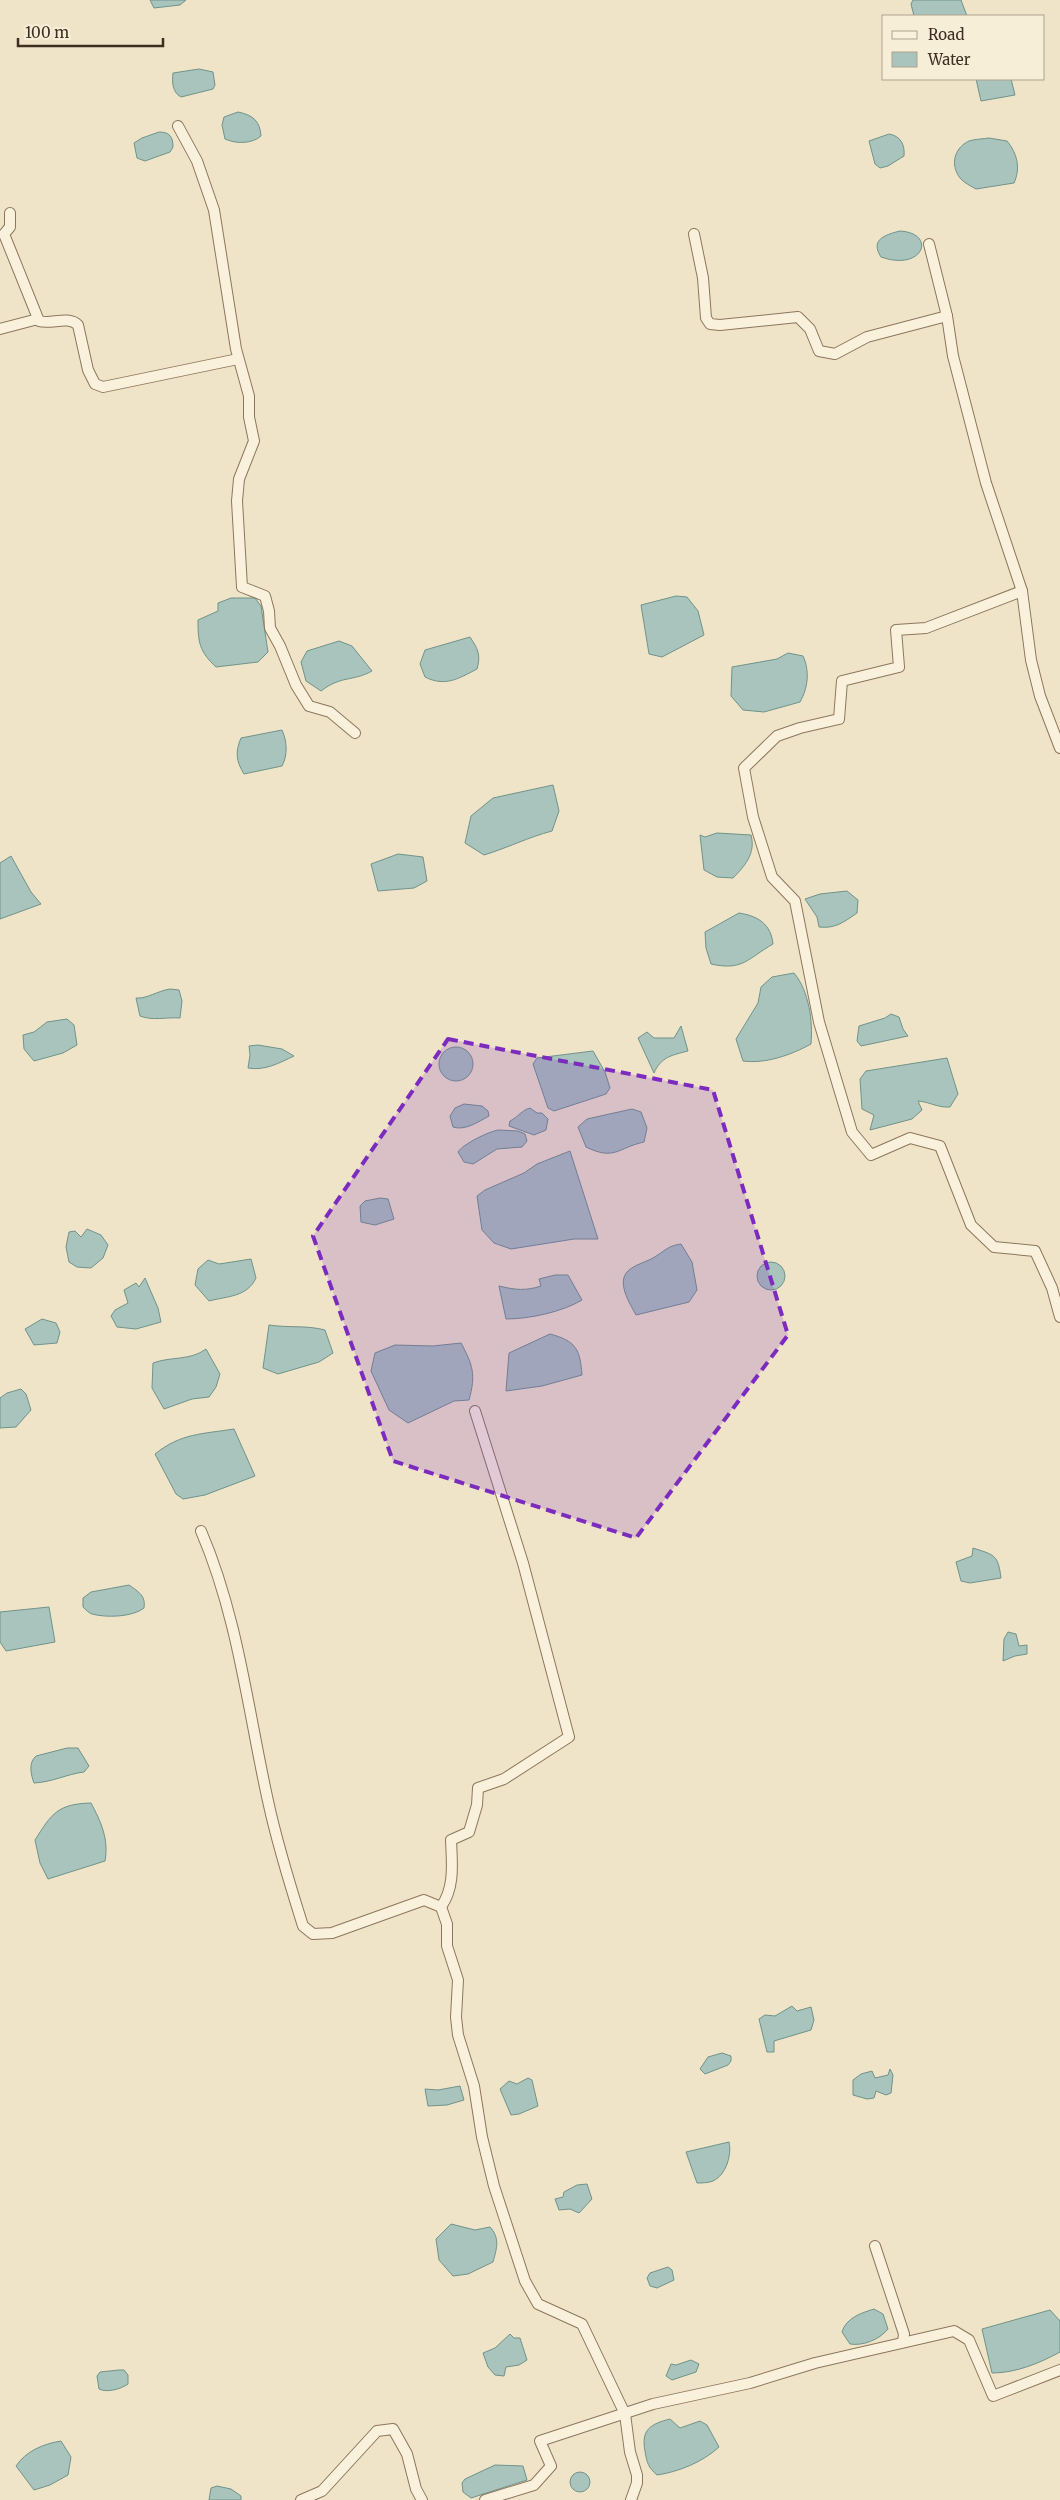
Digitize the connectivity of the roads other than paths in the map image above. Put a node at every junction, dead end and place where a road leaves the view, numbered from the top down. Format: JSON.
{"nodes":[{"id":1,"x":178,"y":126,"type":"dead end"},
{"id":2,"x":10,"y":213,"type":"dead end"},
{"id":3,"x":694,"y":234,"type":"dead end"},
{"id":4,"x":929,"y":244,"type":"dead end"},
{"id":5,"x":947,"y":316,"type":"junction"},
{"id":6,"x":38,"y":319,"type":"junction"},
{"id":7,"x":0,"y":329,"type":"edge"},
{"id":8,"x":238,"y":360,"type":"junction"},
{"id":9,"x":1022,"y":591,"type":"junction"},
{"id":10,"x":355,"y":733,"type":"dead end"},
{"id":11,"x":1060,"y":748,"type":"edge"},
{"id":12,"x":1060,"y":1317,"type":"edge"},
{"id":13,"x":475,"y":1411,"type":"dead end"},
{"id":14,"x":201,"y":1531,"type":"dead end"},
{"id":15,"x":441,"y":1907,"type":"junction"},
{"id":16,"x":875,"y":2246,"type":"dead end"},
{"id":17,"x":903,"y":2342,"type":"junction"},
{"id":18,"x":1060,"y":2370,"type":"edge"},
{"id":19,"x":625,"y":2414,"type":"junction"},
{"id":20,"x":301,"y":2500,"type":"edge"},
{"id":21,"x":422,"y":2500,"type":"edge"},
{"id":22,"x":485,"y":2500,"type":"edge"},
{"id":23,"x":631,"y":2500,"type":"edge"}],
"edges":[{"from":1,"to":8,"type":"street"},
{"from":2,"to":6,"type":"street"},
{"from":3,"to":5,"type":"street"},
{"from":4,"to":5,"type":"street"},
{"from":5,"to":9,"type":"street"},
{"from":6,"to":7,"type":"street"},
{"from":6,"to":8,"type":"street"},
{"from":8,"to":10,"type":"street"},
{"from":9,"to":11,"type":"street"},
{"from":9,"to":12,"type":"street"},
{"from":13,"to":15,"type":"street"},
{"from":14,"to":15,"type":"street"},
{"from":15,"to":19,"type":"street"},
{"from":16,"to":17,"type":"street"},
{"from":17,"to":18,"type":"street"},
{"from":17,"to":19,"type":"street"},
{"from":19,"to":22,"type":"street"},
{"from":19,"to":23,"type":"street"},
{"from":20,"to":21,"type":"street"}]}
